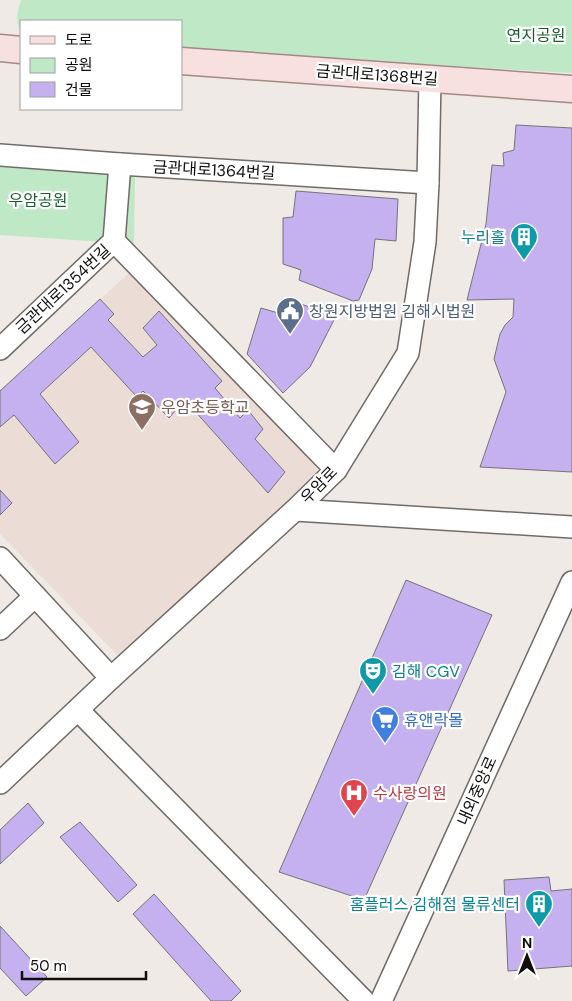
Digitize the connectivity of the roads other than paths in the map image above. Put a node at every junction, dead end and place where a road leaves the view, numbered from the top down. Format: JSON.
{"nodes":[{"id":1,"x":0,"y":48,"type":"edge"},
{"id":2,"x":20,"y":50,"type":"edge"},
{"id":3,"x":182,"y":61,"type":"edge"},
{"id":4,"x":430,"y":78,"type":"junction"},
{"id":5,"x":572,"y":89,"type":"edge"},
{"id":6,"x":0,"y":155,"type":"edge"},
{"id":7,"x":120,"y":164,"type":"junction"},
{"id":8,"x":428,"y":182,"type":"junction"},
{"id":9,"x":114,"y":241,"type":"junction"},
{"id":10,"x":0,"y":348,"type":"edge"},
{"id":11,"x":336,"y":470,"type":"junction"},
{"id":12,"x":296,"y":510,"type":"junction"},
{"id":13,"x":572,"y":527,"type":"edge"},
{"id":14,"x":0,"y":558,"type":"edge"},
{"id":15,"x":572,"y":582,"type":"edge"},
{"id":16,"x":35,"y":596,"type":"junction"},
{"id":17,"x":0,"y":629,"type":"edge"},
{"id":18,"x":111,"y":678,"type":"junction"},
{"id":19,"x":78,"y":710,"type":"junction"},
{"id":20,"x":0,"y":783,"type":"edge"},
{"id":21,"x":364,"y":1001,"type":"edge"},
{"id":22,"x":381,"y":1001,"type":"edge"}],
"edges":[{"from":1,"to":2,"type":"main road"},
{"from":3,"to":4,"type":"main road","name":"금관대로1368번길"},
{"from":4,"to":5,"type":"main road","name":"금관대로1368번길"},
{"from":4,"to":8,"type":"street","name":"우암로"},
{"from":6,"to":7,"type":"street","name":"금관대로1364번길"},
{"from":7,"to":8,"type":"street","name":"금관대로1364번길"},
{"from":7,"to":9,"type":"street","name":"금관대로1354번길"},
{"from":8,"to":11,"type":"street","name":"우암로"},
{"from":9,"to":10,"type":"street","name":"금관대로1354번길"},
{"from":9,"to":11,"type":"street"},
{"from":11,"to":12,"type":"street","name":"우암로"},
{"from":12,"to":13,"type":"street"},
{"from":12,"to":18,"type":"street","name":"우암로"},
{"from":14,"to":16,"type":"street"},
{"from":15,"to":22,"type":"street","name":"내외중앙로"},
{"from":16,"to":17,"type":"street"},
{"from":16,"to":18,"type":"street"},
{"from":18,"to":19,"type":"street","name":"우암로"},
{"from":19,"to":20,"type":"street","name":"우암로"},
{"from":19,"to":21,"type":"street"}]}
